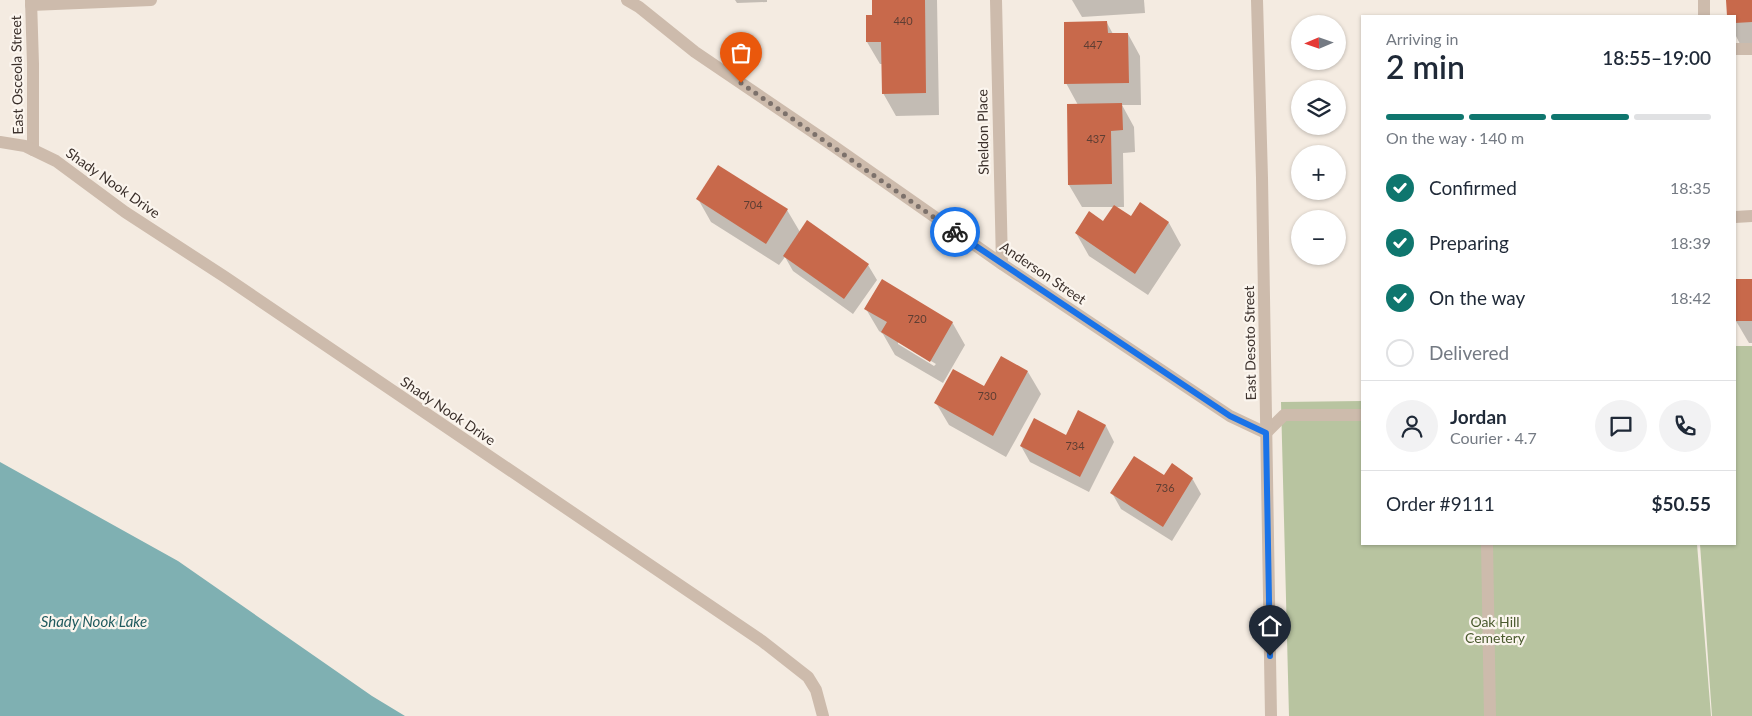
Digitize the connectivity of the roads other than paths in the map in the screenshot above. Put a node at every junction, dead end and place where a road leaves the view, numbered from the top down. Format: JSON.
{"nodes":[{"id":1,"x":151,"y":0,"type":"edge"},
{"id":2,"x":627,"y":0,"type":"edge"},
{"id":3,"x":996,"y":0,"type":"edge"},
{"id":4,"x":1257,"y":0,"type":"edge"},
{"id":5,"x":1704,"y":0,"type":"edge"},
{"id":6,"x":31,"y":3,"type":"edge"},
{"id":7,"x":1704,"y":15,"type":"edge"},
{"id":8,"x":1736,"y":49,"type":"edge"},
{"id":9,"x":1752,"y":49,"type":"edge"},
{"id":10,"x":0,"y":142,"type":"edge"},
{"id":11,"x":33,"y":150,"type":"junction"},
{"id":12,"x":1752,"y":216,"type":"edge"},
{"id":13,"x":1736,"y":217,"type":"edge"},
{"id":14,"x":1002,"y":264,"type":"junction"},
{"id":15,"x":1361,"y":414,"type":"edge"},
{"id":16,"x":1266,"y":433,"type":"junction"},
{"id":17,"x":1487,"y":545,"type":"edge"},
{"id":18,"x":823,"y":716,"type":"edge"},
{"id":19,"x":1271,"y":716,"type":"edge"},
{"id":20,"x":1490,"y":716,"type":"edge"}],
"edges":[{"from":1,"to":6,"type":"street"},
{"from":2,"to":14,"type":"street","name":"Anderson Street"},
{"from":3,"to":14,"type":"street","name":"Sheldon Place"},
{"from":4,"to":16,"type":"street","name":"East Desoto Street"},
{"from":5,"to":7,"type":"street"},
{"from":6,"to":11,"type":"street","name":"East Osceola Street"},
{"from":8,"to":9,"type":"street"},
{"from":10,"to":11,"type":"street","name":"Shady Nook Drive"},
{"from":11,"to":18,"type":"street","name":"Shady Nook Drive"},
{"from":12,"to":13,"type":"street"},
{"from":14,"to":16,"type":"street","name":"Anderson Street"},
{"from":15,"to":16,"type":"street"},
{"from":16,"to":19,"type":"street","name":"East Desoto Street"},
{"from":17,"to":20,"type":"street"}]}
